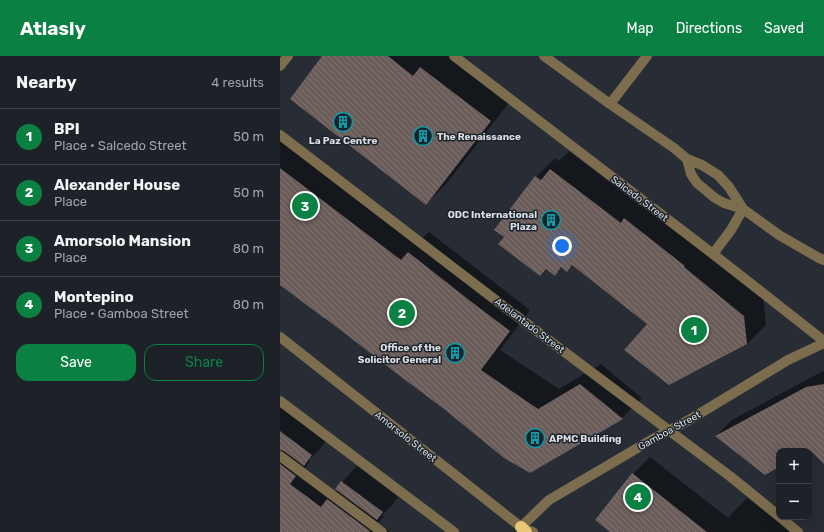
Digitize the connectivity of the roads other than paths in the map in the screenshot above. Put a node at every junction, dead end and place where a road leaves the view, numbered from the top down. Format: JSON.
{"nodes":[{"id":1,"x":288,"y":56,"type":"edge"},
{"id":2,"x":454,"y":56,"type":"edge"},
{"id":3,"x":544,"y":56,"type":"edge"},
{"id":4,"x":647,"y":56,"type":"edge"},
{"id":5,"x":280,"y":66,"type":"edge"},
{"id":6,"x":610,"y":104,"type":"junction"},
{"id":7,"x":280,"y":135,"type":"edge"},
{"id":8,"x":687,"y":159,"type":"junction"},
{"id":9,"x":743,"y":209,"type":"junction"},
{"id":10,"x":713,"y":254,"type":"junction"},
{"id":11,"x":824,"y":260,"type":"edge"},
{"id":12,"x":280,"y":338,"type":"edge"},
{"id":13,"x":824,"y":342,"type":"edge"},
{"id":14,"x":280,"y":401,"type":"edge"},
{"id":15,"x":669,"y":431,"type":"junction"},
{"id":16,"x":280,"y":456,"type":"edge"},
{"id":17,"x":776,"y":514,"type":"edge"},
{"id":18,"x":784,"y":520,"type":"edge"},
{"id":19,"x":523,"y":529,"type":"edge"},
{"id":20,"x":382,"y":532,"type":"edge"},
{"id":21,"x":454,"y":532,"type":"edge"},
{"id":22,"x":533,"y":532,"type":"edge"},
{"id":23,"x":798,"y":532,"type":"edge"}],
"edges":[{"from":1,"to":5,"type":"street"},
{"from":2,"to":10,"type":"street","name":"Salcedo Street"},
{"from":3,"to":6,"type":"street"},
{"from":4,"to":6,"type":"street"},
{"from":6,"to":8,"type":"street"},
{"from":7,"to":15,"type":"street","name":"Adelantado Street"},
{"from":8,"to":9,"type":"street"},
{"from":8,"to":9,"type":"street"},
{"from":9,"to":10,"type":"street"},
{"from":9,"to":11,"type":"street"},
{"from":10,"to":13,"type":"street","name":"Salcedo Street"},
{"from":12,"to":19,"type":"street","name":"Amorsolo Street"},
{"from":13,"to":15,"type":"street","name":"Gamboa Street"},
{"from":14,"to":21,"type":"street"},
{"from":15,"to":17,"type":"street","name":"Adelantado Street"},
{"from":15,"to":19,"type":"street","name":"Gamboa Street"},
{"from":16,"to":20,"type":"street"},
{"from":18,"to":23,"type":"street","name":"Adelantado Street"},
{"from":19,"to":22,"type":"street","name":"Amorsolo Street"}]}
